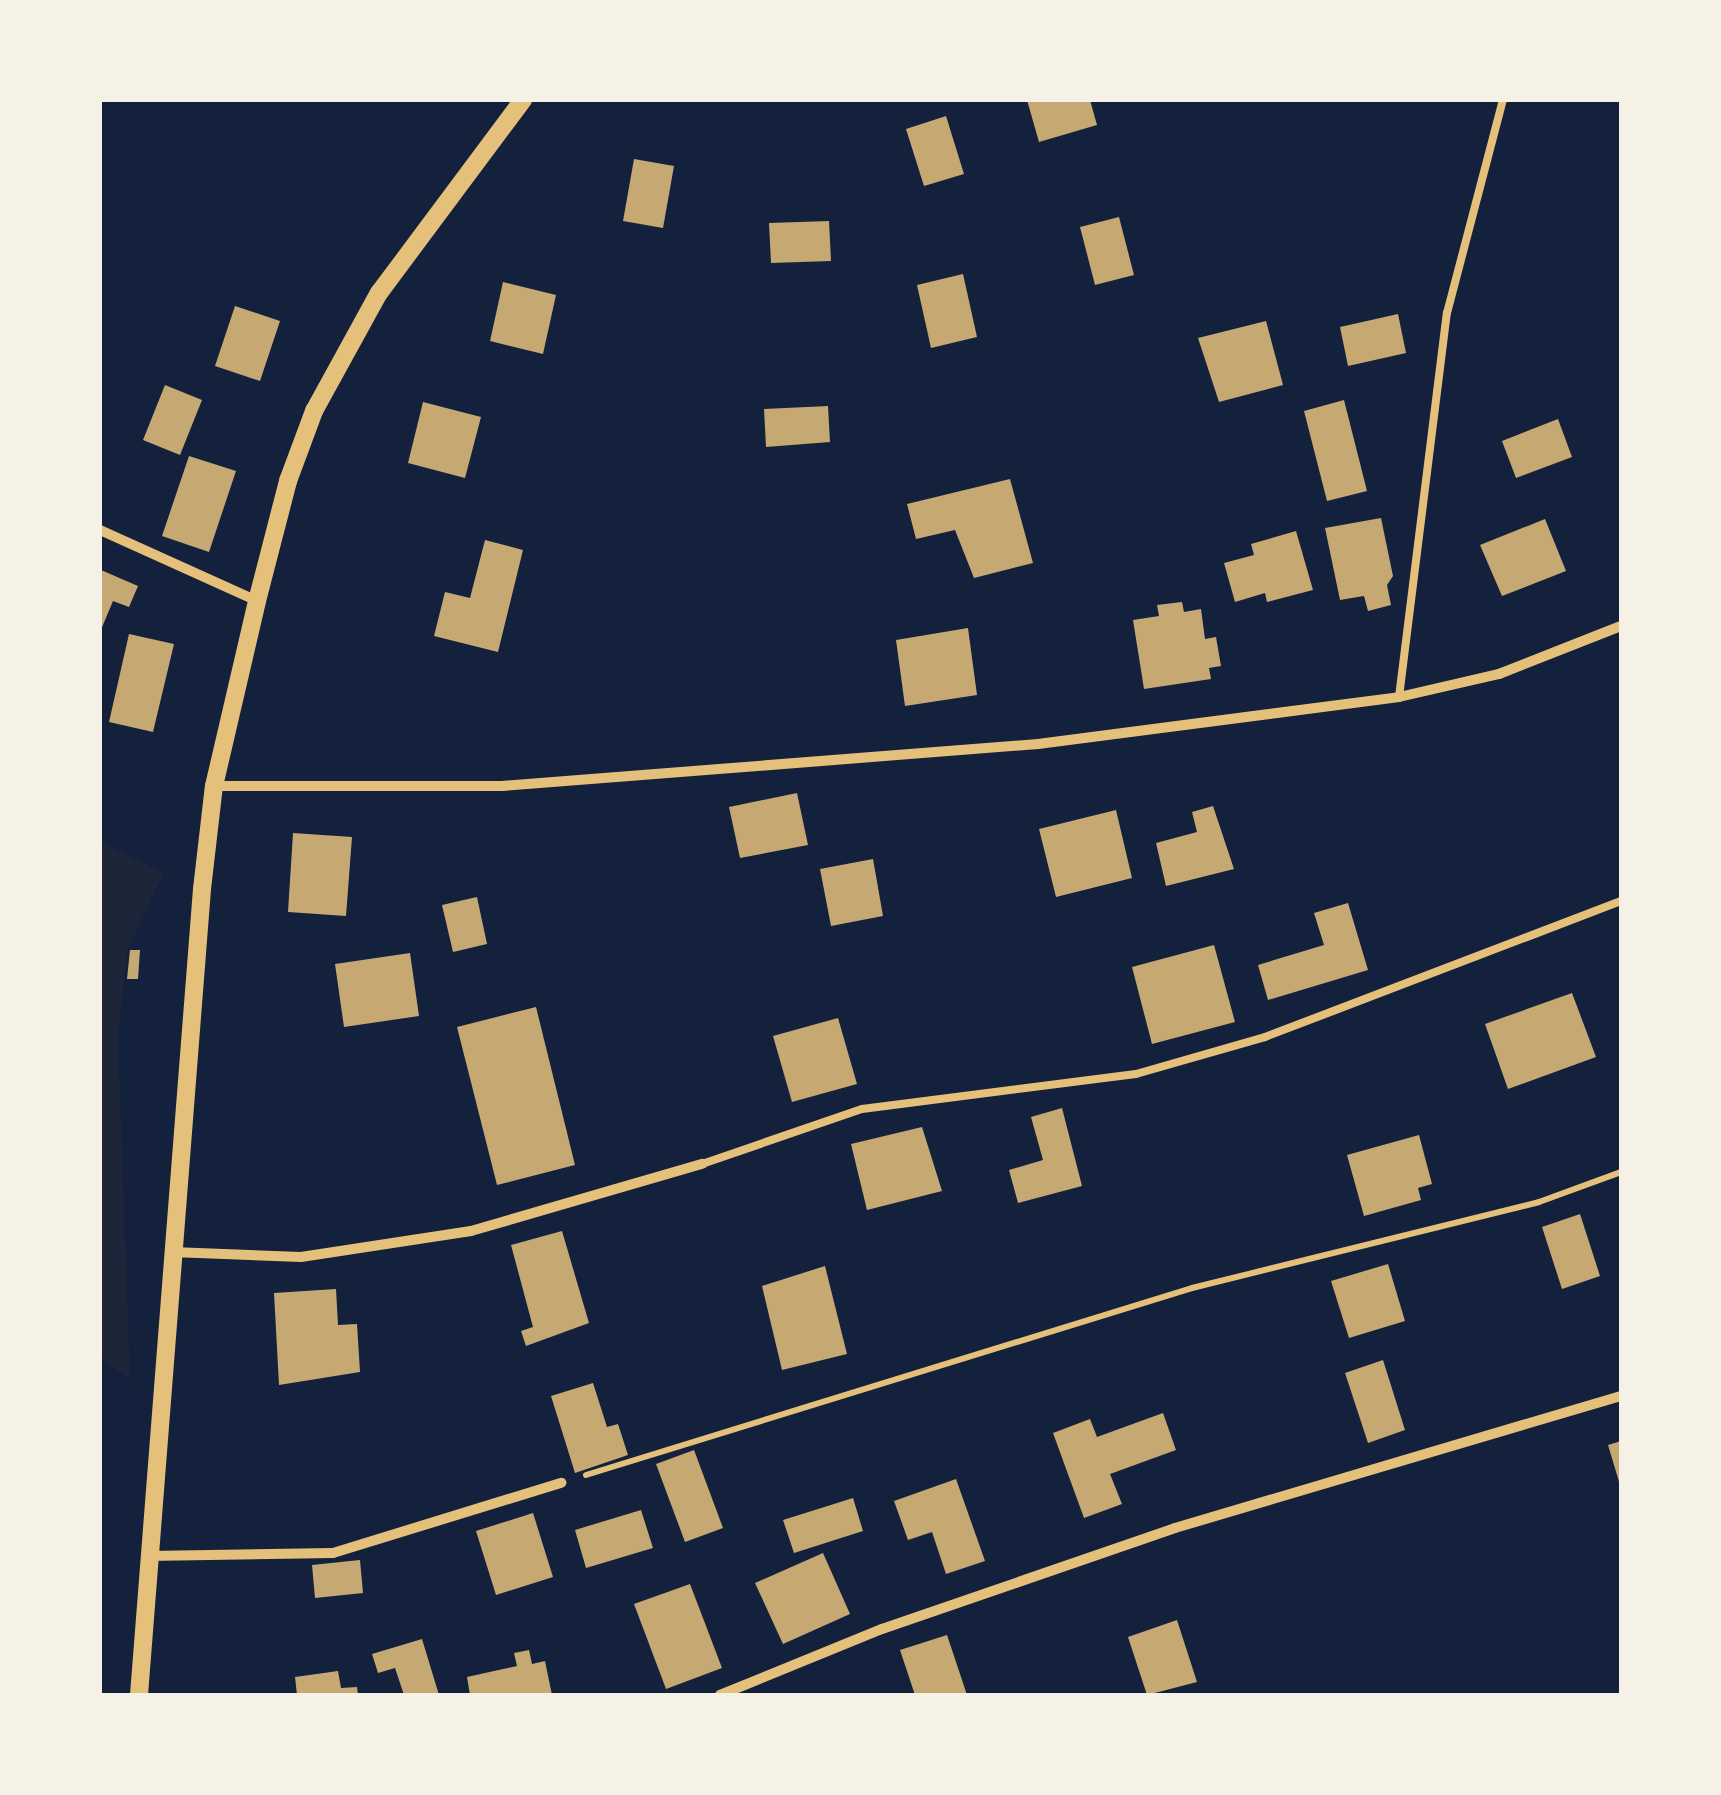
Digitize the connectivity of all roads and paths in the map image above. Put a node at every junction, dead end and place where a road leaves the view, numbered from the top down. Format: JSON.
{"nodes":[{"id":1,"x":523,"y":100,"type":"edge"},
{"id":2,"x":1503,"y":100,"type":"edge"},
{"id":3,"x":100,"y":530,"type":"edge"},
{"id":4,"x":257,"y":601,"type":"junction"},
{"id":5,"x":1621,"y":626,"type":"edge"},
{"id":6,"x":1398,"y":696,"type":"junction"},
{"id":7,"x":214,"y":786,"type":"junction"},
{"id":8,"x":1621,"y":901,"type":"edge"},
{"id":9,"x":702,"y":1164,"type":"joint"},
{"id":10,"x":1621,"y":1172,"type":"edge"},
{"id":11,"x":170,"y":1252,"type":"junction"},
{"id":12,"x":1621,"y":1396,"type":"edge"},
{"id":13,"x":561,"y":1483,"type":"joint"},
{"id":14,"x":146,"y":1556,"type":"junction"},
{"id":15,"x":138,"y":1695,"type":"edge"},
{"id":16,"x":720,"y":1695,"type":"edge"}],
"edges":[{"from":1,"to":4,"type":"street"},
{"from":2,"to":6,"type":"lane"},
{"from":3,"to":4,"type":"street"},
{"from":4,"to":7,"type":"street"},
{"from":5,"to":6,"type":"street"},
{"from":6,"to":7,"type":"street"},
{"from":7,"to":11,"type":"street"},
{"from":8,"to":9,"type":"lane"},
{"from":9,"to":11,"type":"street"},
{"from":10,"to":13,"type":"path"},
{"from":11,"to":14,"type":"street"},
{"from":12,"to":16,"type":"street"},
{"from":13,"to":14,"type":"street"},
{"from":14,"to":15,"type":"street"}]}
